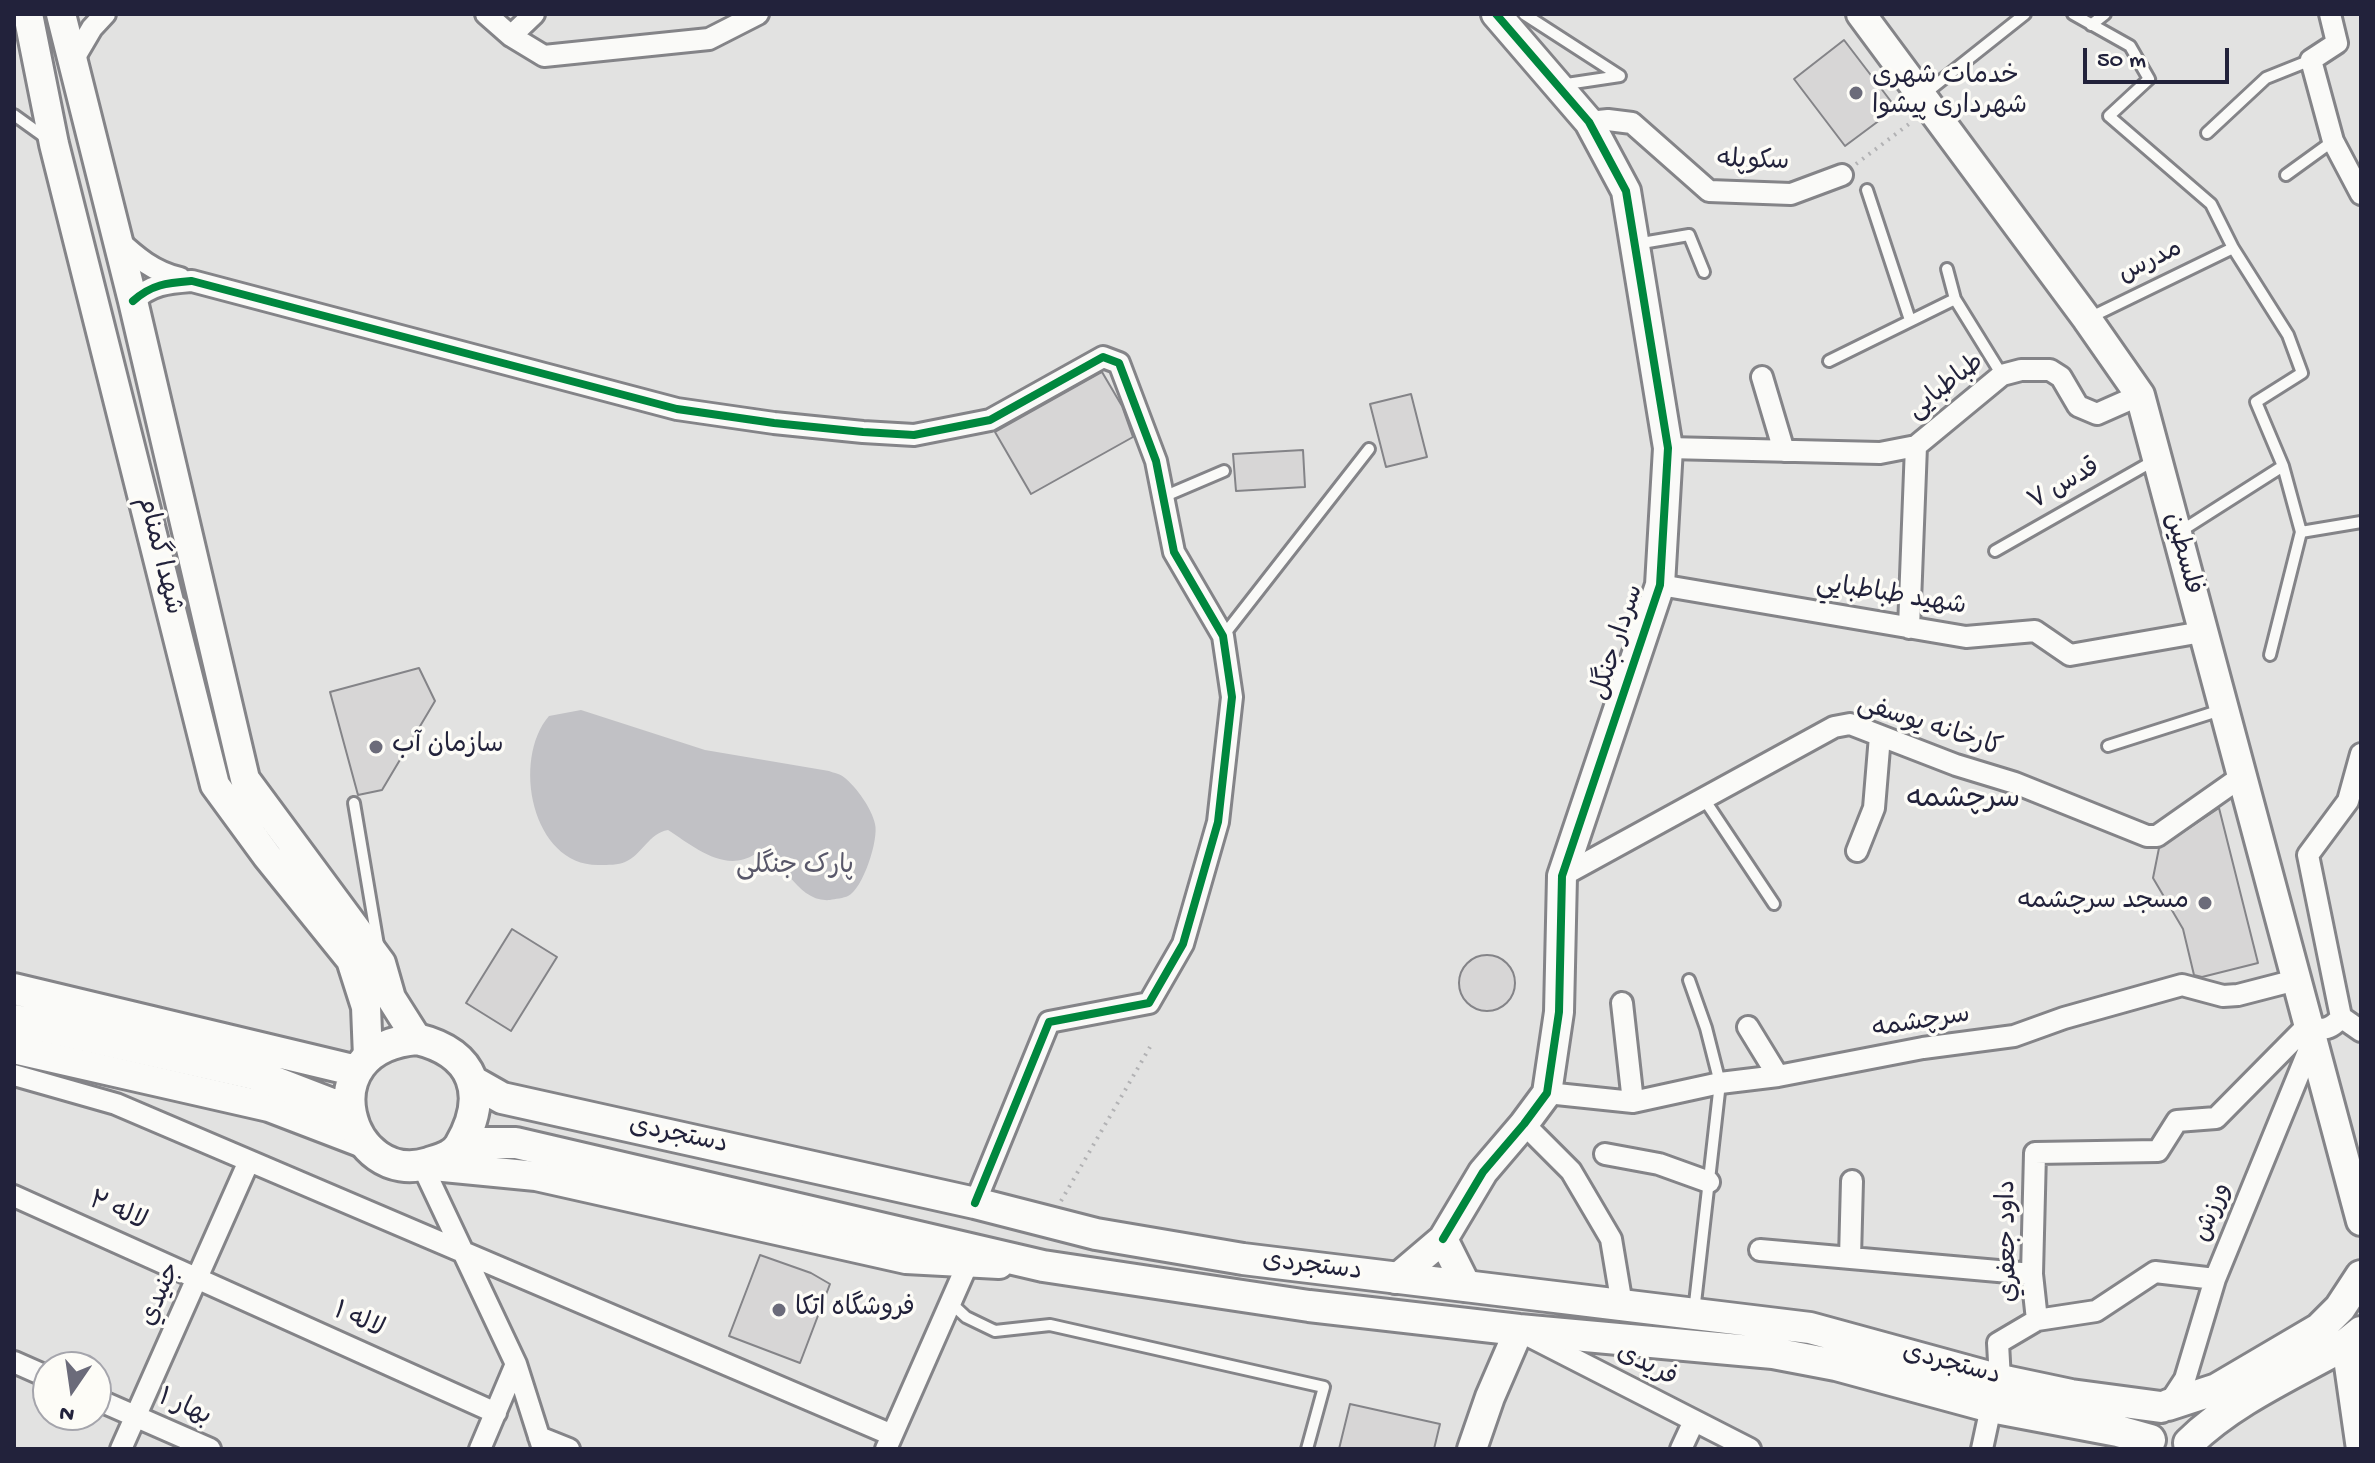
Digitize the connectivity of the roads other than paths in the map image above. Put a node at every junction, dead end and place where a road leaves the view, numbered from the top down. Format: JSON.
{"nodes":[{"id":1,"x":28,"y":14,"type":"edge"},
{"id":2,"x":61,"y":14,"type":"edge"},
{"id":3,"x":105,"y":14,"type":"edge"},
{"id":4,"x":486,"y":14,"type":"edge"},
{"id":5,"x":534,"y":14,"type":"edge"},
{"id":6,"x":758,"y":14,"type":"edge"},
{"id":7,"x":1496,"y":14,"type":"edge"},
{"id":8,"x":1524,"y":14,"type":"edge"},
{"id":9,"x":1861,"y":14,"type":"edge"},
{"id":10,"x":2025,"y":14,"type":"edge"},
{"id":11,"x":2073,"y":14,"type":"edge"},
{"id":12,"x":2105,"y":14,"type":"edge"},
{"id":13,"x":2330,"y":14,"type":"edge"},
{"id":14,"x":2091,"y":25,"type":"junction"},
{"id":15,"x":511,"y":36,"type":"junction"},
{"id":16,"x":2311,"y":60,"type":"junction"},
{"id":17,"x":72,"y":62,"type":"junction"},
{"id":18,"x":1558,"y":85,"type":"junction"},
{"id":19,"x":1921,"y":106,"type":"junction"},
{"id":20,"x":14,"y":115,"type":"edge"},
{"id":21,"x":1589,"y":122,"type":"junction"},
{"id":22,"x":2207,"y":133,"type":"dead end"},
{"id":23,"x":2333,"y":141,"type":"junction"},
{"id":24,"x":54,"y":144,"type":"junction"},
{"id":25,"x":1842,"y":175,"type":"road end"},
{"id":26,"x":2286,"y":175,"type":"dead end"},
{"id":27,"x":1867,"y":190,"type":"dead end"},
{"id":28,"x":2361,"y":194,"type":"edge"},
{"id":29,"x":116,"y":238,"type":"junction"},
{"id":30,"x":1634,"y":244,"type":"junction"},
{"id":31,"x":2233,"y":248,"type":"junction"},
{"id":32,"x":1947,"y":269,"type":"dead end"},
{"id":33,"x":1704,"y":272,"type":"dead end"},
{"id":34,"x":192,"y":281,"type":"junction"},
{"id":35,"x":1955,"y":299,"type":"junction"},
{"id":36,"x":133,"y":301,"type":"junction"},
{"id":37,"x":2087,"y":319,"type":"junction"},
{"id":38,"x":1910,"y":320,"type":"junction"},
{"id":39,"x":1829,"y":361,"type":"dead end"},
{"id":40,"x":2002,"y":375,"type":"junction"},
{"id":41,"x":1762,"y":377,"type":"dead end"},
{"id":42,"x":2140,"y":395,"type":"junction"},
{"id":43,"x":1916,"y":446,"type":"junction"},
{"id":44,"x":1668,"y":448,"type":"junction"},
{"id":45,"x":1369,"y":449,"type":"dead end"},
{"id":46,"x":1784,"y":451,"type":"junction"},
{"id":47,"x":2157,"y":459,"type":"junction"},
{"id":48,"x":2283,"y":466,"type":"junction"},
{"id":49,"x":1224,"y":471,"type":"dead end"},
{"id":50,"x":1163,"y":497,"type":"junction"},
{"id":51,"x":2361,"y":522,"type":"edge"},
{"id":52,"x":2301,"y":532,"type":"junction"},
{"id":53,"x":2176,"y":535,"type":"junction"},
{"id":54,"x":1995,"y":551,"type":"dead end"},
{"id":55,"x":1660,"y":585,"type":"junction"},
{"id":56,"x":1909,"y":628,"type":"junction"},
{"id":57,"x":2202,"y":632,"type":"junction"},
{"id":58,"x":1223,"y":636,"type":"junction"},
{"id":59,"x":2270,"y":655,"type":"dead end"},
{"id":60,"x":2223,"y":709,"type":"junction"},
{"id":61,"x":1880,"y":736,"type":"junction"},
{"id":62,"x":2108,"y":746,"type":"dead end"},
{"id":63,"x":2361,"y":754,"type":"edge"},
{"id":64,"x":2241,"y":777,"type":"junction"},
{"id":65,"x":1704,"y":799,"type":"junction"},
{"id":66,"x":354,"y":803,"type":"dead end"},
{"id":67,"x":2354,"y":807,"type":"edge"},
{"id":68,"x":1857,"y":851,"type":"dead end"},
{"id":69,"x":1562,"y":876,"type":"junction"},
{"id":70,"x":1774,"y":904,"type":"dead end"},
{"id":71,"x":381,"y":963,"type":"junction"},
{"id":72,"x":1689,"y":980,"type":"dead end"},
{"id":73,"x":2296,"y":980,"type":"junction"},
{"id":74,"x":14,"y":989,"type":"edge"},
{"id":75,"x":1622,"y":1003,"type":"dead end"},
{"id":76,"x":2361,"y":1008,"type":"edge"},
{"id":77,"x":2341,"y":1017,"type":"junction"},
{"id":78,"x":14,"y":1020,"type":"edge"},
{"id":79,"x":1748,"y":1027,"type":"dead end"},
{"id":80,"x":2361,"y":1031,"type":"edge"},
{"id":81,"x":2310,"y":1034,"type":"junction"},
{"id":82,"x":417,"y":1039,"type":"junction"},
{"id":83,"x":14,"y":1049,"type":"edge"},
{"id":84,"x":362,"y":1064,"type":"junction"},
{"id":85,"x":14,"y":1075,"type":"edge"},
{"id":86,"x":1778,"y":1076,"type":"junction"},
{"id":87,"x":472,"y":1081,"type":"junction"},
{"id":88,"x":1720,"y":1083,"type":"junction"},
{"id":89,"x":1547,"y":1093,"type":"junction"},
{"id":90,"x":1633,"y":1102,"type":"junction"},
{"id":91,"x":350,"y":1111,"type":"junction"},
{"id":92,"x":1524,"y":1124,"type":"junction"},
{"id":93,"x":363,"y":1143,"type":"junction"},
{"id":94,"x":456,"y":1151,"type":"junction"},
{"id":95,"x":1605,"y":1154,"type":"dead end"},
{"id":96,"x":249,"y":1161,"type":"junction"},
{"id":97,"x":422,"y":1165,"type":"junction"},
{"id":98,"x":2348,"y":1169,"type":"junction"},
{"id":99,"x":1852,"y":1181,"type":"dead end"},
{"id":100,"x":1709,"y":1182,"type":"junction"},
{"id":101,"x":14,"y":1196,"type":"edge"},
{"id":102,"x":2361,"y":1201,"type":"edge"},
{"id":103,"x":975,"y":1203,"type":"junction"},
{"id":104,"x":2361,"y":1221,"type":"edge"},
{"id":105,"x":1443,"y":1239,"type":"junction"},
{"id":106,"x":1760,"y":1250,"type":"dead end"},
{"id":107,"x":464,"y":1253,"type":"junction"},
{"id":108,"x":1850,"y":1258,"type":"junction"},
{"id":109,"x":968,"y":1263,"type":"junction"},
{"id":110,"x":1043,"y":1266,"type":"junction"},
{"id":111,"x":2032,"y":1274,"type":"junction"},
{"id":112,"x":2361,"y":1276,"type":"edge"},
{"id":113,"x":198,"y":1279,"type":"junction"},
{"id":114,"x":1396,"y":1279,"type":"junction"},
{"id":115,"x":2215,"y":1279,"type":"junction"},
{"id":116,"x":1467,"y":1287,"type":"junction"},
{"id":117,"x":2361,"y":1293,"type":"edge"},
{"id":118,"x":950,"y":1302,"type":"junction"},
{"id":119,"x":1622,"y":1305,"type":"junction"},
{"id":120,"x":1694,"y":1314,"type":"junction"},
{"id":121,"x":2037,"y":1320,"type":"junction"},
{"id":122,"x":1519,"y":1330,"type":"junction"},
{"id":123,"x":2353,"y":1338,"type":"edge"},
{"id":124,"x":516,"y":1364,"type":"junction"},
{"id":125,"x":1995,"y":1394,"type":"junction"},
{"id":126,"x":112,"y":1406,"type":"edge"},
{"id":127,"x":2165,"y":1406,"type":"junction"},
{"id":128,"x":496,"y":1413,"type":"junction"},
{"id":129,"x":136,"y":1416,"type":"junction"},
{"id":130,"x":1694,"y":1421,"type":"junction"},
{"id":131,"x":889,"y":1442,"type":"edge"},
{"id":132,"x":541,"y":1443,"type":"edge"},
{"id":133,"x":2171,"y":1447,"type":"edge"},
{"id":134,"x":121,"y":1449,"type":"edge"},
{"id":135,"x":210,"y":1449,"type":"edge"},
{"id":136,"x":480,"y":1449,"type":"edge"},
{"id":137,"x":569,"y":1449,"type":"edge"},
{"id":138,"x":1307,"y":1449,"type":"edge"},
{"id":139,"x":1472,"y":1449,"type":"edge"},
{"id":140,"x":1681,"y":1449,"type":"edge"},
{"id":141,"x":1750,"y":1449,"type":"edge"},
{"id":142,"x":1982,"y":1449,"type":"edge"},
{"id":143,"x":2361,"y":1449,"type":"edge"}],
"edges":[{"from":1,"to":24,"type":"street","name":"شهدا گمنام"},
{"from":2,"to":17,"type":"street","name":"شهدا گمنام"},
{"from":3,"to":17,"type":"street"},
{"from":4,"to":15,"type":"street"},
{"from":5,"to":15,"type":"street"},
{"from":6,"to":15,"type":"street"},
{"from":7,"to":18,"type":"street","name":"سردار جنگل"},
{"from":8,"to":18,"type":"lane"},
{"from":9,"to":19,"type":"street","name":"فلسطین"},
{"from":10,"to":19,"type":"lane"},
{"from":11,"to":14,"type":"lane"},
{"from":12,"to":14,"type":"lane"},
{"from":13,"to":16,"type":"street"},
{"from":14,"to":31,"type":"lane"},
{"from":16,"to":22,"type":"lane"},
{"from":16,"to":23,"type":"street"},
{"from":17,"to":29,"type":"street","name":"شهدا گمنام"},
{"from":18,"to":21,"type":"street","name":"سردار جنگل"},
{"from":19,"to":37,"type":"street","name":"فلسطین"},
{"from":20,"to":24,"type":"lane"},
{"from":21,"to":25,"type":"street","name":"سکوپله"},
{"from":21,"to":30,"type":"street","name":"سردار جنگل"},
{"from":23,"to":26,"type":"lane"},
{"from":23,"to":28,"type":"street"},
{"from":24,"to":84,"type":"street","name":"شهدا گمنام"},
{"from":27,"to":38,"type":"lane"},
{"from":29,"to":34,"type":"street"},
{"from":29,"to":36,"type":"street","name":"شهدا گمنام"},
{"from":30,"to":33,"type":"lane"},
{"from":30,"to":44,"type":"street","name":"سردار جنگل"},
{"from":31,"to":37,"type":"lane","name":"مدرس"},
{"from":31,"to":48,"type":"lane"},
{"from":32,"to":35,"type":"lane"},
{"from":34,"to":36,"type":"street"},
{"from":34,"to":50,"type":"street"},
{"from":35,"to":38,"type":"lane"},
{"from":35,"to":40,"type":"lane"},
{"from":36,"to":71,"type":"street","name":"شهدا گمنام"},
{"from":37,"to":42,"type":"street","name":"فلسطین"},
{"from":38,"to":39,"type":"lane"},
{"from":40,"to":42,"type":"street","name":"طباطبایی"},
{"from":40,"to":43,"type":"street","name":"طباطبایی"},
{"from":41,"to":46,"type":"street"},
{"from":42,"to":47,"type":"street","name":"فلسطین"},
{"from":43,"to":46,"type":"street","name":"طباطبایی"},
{"from":43,"to":56,"type":"street"},
{"from":44,"to":46,"type":"street","name":"طباطبایی"},
{"from":44,"to":55,"type":"street","name":"سردار جنگل"},
{"from":45,"to":58,"type":"lane"},
{"from":47,"to":53,"type":"street","name":"فلسطین"},
{"from":47,"to":54,"type":"lane","name":"قدس ۷"},
{"from":48,"to":52,"type":"lane"},
{"from":48,"to":53,"type":"lane"},
{"from":49,"to":50,"type":"lane"},
{"from":50,"to":58,"type":"street"},
{"from":51,"to":52,"type":"lane"},
{"from":52,"to":59,"type":"lane"},
{"from":53,"to":57,"type":"street","name":"فلسطین"},
{"from":55,"to":56,"type":"street","name":"شهيد طباطبايي"},
{"from":55,"to":69,"type":"street","name":"سردار جنگل"},
{"from":56,"to":57,"type":"street","name":"شهيد طباطبايي"},
{"from":57,"to":60,"type":"street","name":"فلسطین"},
{"from":58,"to":103,"type":"street"},
{"from":60,"to":62,"type":"lane"},
{"from":60,"to":64,"type":"street","name":"فلسطین"},
{"from":61,"to":64,"type":"street","name":"کارخانه یوسفی"},
{"from":61,"to":65,"type":"street","name":"کارخانه یوسفی"},
{"from":61,"to":68,"type":"street"},
{"from":63,"to":67,"type":"street"},
{"from":64,"to":73,"type":"street","name":"فلسطین"},
{"from":65,"to":69,"type":"street","name":"کارخانه یوسفی"},
{"from":65,"to":70,"type":"lane"},
{"from":66,"to":71,"type":"lane"},
{"from":67,"to":77,"type":"street"},
{"from":69,"to":89,"type":"street","name":"سردار جنگل"},
{"from":71,"to":82,"type":"street","name":"شهدا گمنام"},
{"from":72,"to":88,"type":"lane"},
{"from":73,"to":81,"type":"street","name":"فلسطین"},
{"from":73,"to":86,"type":"street","name":"سرچشمه"},
{"from":74,"to":84,"type":"main road"},
{"from":75,"to":90,"type":"street"},
{"from":76,"to":77,"type":"street"},
{"from":77,"to":80,"type":"street"},
{"from":77,"to":81,"type":"street"},
{"from":78,"to":91,"type":"main road"},
{"from":79,"to":86,"type":"street"},
{"from":81,"to":98,"type":"street","name":"فلسطین"},
{"from":81,"to":111,"type":"street","name":"داود جعفري"},
{"from":81,"to":115,"type":"street","name":"ورزش"},
{"from":82,"to":84,"type":"main road"},
{"from":82,"to":87,"type":"main road"},
{"from":83,"to":93,"type":"street"},
{"from":84,"to":91,"type":"main road"},
{"from":85,"to":96,"type":"street"},
{"from":86,"to":88,"type":"street","name":"سرچشمه"},
{"from":87,"to":94,"type":"main road"},
{"from":87,"to":103,"type":"main road","name":"دستجردی"},
{"from":88,"to":90,"type":"street","name":"سرچشمه"},
{"from":88,"to":100,"type":"lane"},
{"from":89,"to":90,"type":"street","name":"سرچشمه"},
{"from":89,"to":92,"type":"street","name":"سردار جنگل"},
{"from":91,"to":93,"type":"main road"},
{"from":92,"to":105,"type":"street","name":"سردار جنگل"},
{"from":92,"to":119,"type":"street"},
{"from":93,"to":97,"type":"main road"},
{"from":94,"to":97,"type":"main road"},
{"from":94,"to":110,"type":"main road","name":"دستجردی"},
{"from":95,"to":100,"type":"street"},
{"from":96,"to":107,"type":"street"},
{"from":96,"to":113,"type":"street","name":"جنيدي"},
{"from":97,"to":107,"type":"street"},
{"from":97,"to":109,"type":"street"},
{"from":98,"to":102,"type":"street","name":"فلسطین"},
{"from":98,"to":104,"type":"street","name":"فلسطین"},
{"from":99,"to":108,"type":"street"},
{"from":100,"to":120,"type":"lane"},
{"from":101,"to":113,"type":"street","name":"لاله ۲"},
{"from":103,"to":114,"type":"main road","name":"دستجردی"},
{"from":105,"to":114,"type":"street","name":"سردار جنگل"},
{"from":105,"to":116,"type":"street"},
{"from":106,"to":108,"type":"street"},
{"from":107,"to":124,"type":"street"},
{"from":107,"to":131,"type":"street"},
{"from":108,"to":111,"type":"street"},
{"from":109,"to":110,"type":"street"},
{"from":109,"to":118,"type":"street"},
{"from":110,"to":122,"type":"main road","name":"دستجردی"},
{"from":111,"to":121,"type":"street","name":"داود جعفري"},
{"from":112,"to":117,"type":"main road"},
{"from":112,"to":127,"type":"main road","name":"دستجردی"},
{"from":113,"to":128,"type":"street","name":"لاله ۱"},
{"from":113,"to":129,"type":"street","name":"جنيدي"},
{"from":114,"to":116,"type":"main road","name":"دستجردی"},
{"from":115,"to":121,"type":"street"},
{"from":115,"to":127,"type":"street","name":"ورزش"},
{"from":116,"to":119,"type":"main road","name":"دستجردی"},
{"from":118,"to":131,"type":"street"},
{"from":118,"to":138,"type":"lane"},
{"from":119,"to":120,"type":"main road","name":"دستجردی"},
{"from":120,"to":125,"type":"main road","name":"دستجردی"},
{"from":121,"to":125,"type":"street"},
{"from":122,"to":125,"type":"main road","name":"دستجردی"},
{"from":122,"to":130,"type":"street","name":"فریدی"},
{"from":122,"to":139,"type":"street"},
{"from":123,"to":133,"type":"main road"},
{"from":123,"to":143,"type":"street"},
{"from":124,"to":128,"type":"street"},
{"from":124,"to":132,"type":"street"},
{"from":125,"to":127,"type":"main road","name":"دستجردی"},
{"from":125,"to":133,"type":"main road","name":"دستجردی"},
{"from":125,"to":142,"type":"street"},
{"from":126,"to":129,"type":"street","name":"بهار ۱"},
{"from":127,"to":133,"type":"main road"},
{"from":127,"to":133,"type":"main road"},
{"from":128,"to":136,"type":"street"},
{"from":129,"to":134,"type":"street","name":"جنيدي"},
{"from":129,"to":135,"type":"street","name":"بهار ۱"},
{"from":130,"to":140,"type":"street"},
{"from":130,"to":141,"type":"street","name":"فریدی"},
{"from":132,"to":137,"type":"street"}]}
